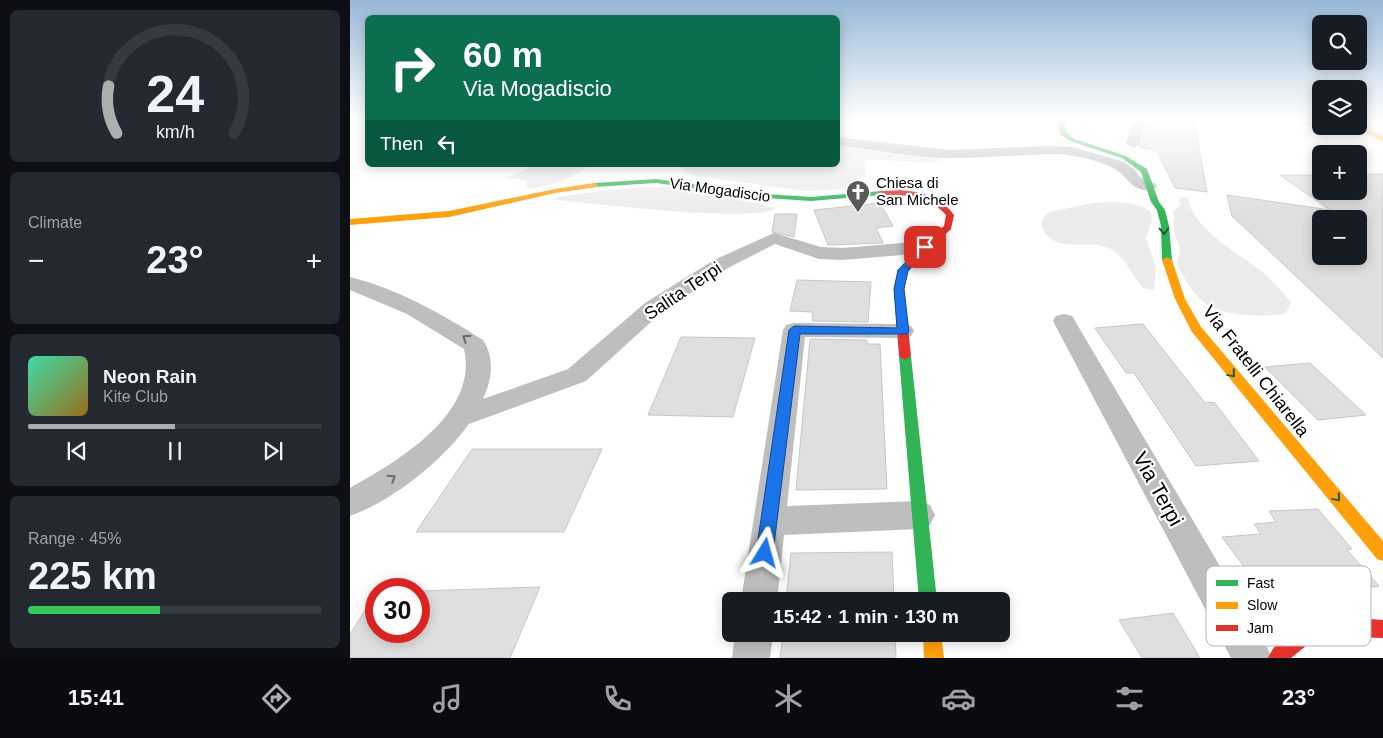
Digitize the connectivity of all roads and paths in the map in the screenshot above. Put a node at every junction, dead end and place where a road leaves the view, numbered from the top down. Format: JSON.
{"nodes":[{"id":1,"x":912,"y":151,"type":"edge"},
{"id":2,"x":1032,"y":151,"type":"edge"},
{"id":3,"x":1066,"y":151,"type":"edge"},
{"id":4,"x":1106,"y":151,"type":"edge"},
{"id":5,"x":1149,"y":186,"type":"junction"},
{"id":6,"x":350,"y":222,"type":"edge"},
{"id":7,"x":925,"y":247,"type":"junction"},
{"id":8,"x":350,"y":283,"type":"edge"},
{"id":9,"x":1064,"y":321,"type":"dead end"},
{"id":10,"x":903,"y":332,"type":"junction"},
{"id":11,"x":460,"y":417,"type":"junction"},
{"id":12,"x":350,"y":503,"type":"edge"},
{"id":13,"x":919,"y":515,"type":"junction"},
{"id":14,"x":769,"y":521,"type":"junction"},
{"id":15,"x":1383,"y":553,"type":"edge"},
{"id":16,"x":1206,"y":576,"type":"edge"},
{"id":17,"x":760,"y":592,"type":"edge"},
{"id":18,"x":927,"y":592,"type":"edge"},
{"id":19,"x":753,"y":642,"type":"edge"},
{"id":20,"x":933,"y":642,"type":"edge"},
{"id":21,"x":1245,"y":646,"type":"edge"},
{"id":22,"x":1288,"y":646,"type":"edge"},
{"id":23,"x":751,"y":658,"type":"edge"},
{"id":24,"x":934,"y":658,"type":"edge"},
{"id":25,"x":1252,"y":658,"type":"edge"},
{"id":26,"x":1278,"y":658,"type":"edge"}],
"edges":[{"from":1,"to":2,"type":"street"},
{"from":3,"to":5,"type":"street"},
{"from":4,"to":5,"type":"street","name":"Via Fratelli Chiarella"},
{"from":5,"to":15,"type":"street","name":"Via Fratelli Chiarella","one_way":true},
{"from":6,"to":7,"type":"street","name":"Via Mogadiscio"},
{"from":7,"to":10,"type":"street","name":"Via Mogadiscio"},
{"from":7,"to":11,"type":"street","name":"Salita Terpi"},
{"from":11,"to":8,"type":"street","one_way":true},
{"from":9,"to":16,"type":"street","name":"Via Terpi"},
{"from":10,"to":13,"type":"street","name":"Via Mogadiscio"},
{"from":10,"to":14,"type":"street"},
{"from":12,"to":11,"type":"street","one_way":true},
{"from":13,"to":14,"type":"street"},
{"from":13,"to":18,"type":"street","name":"Via Mogadiscio"},
{"from":14,"to":17,"type":"street"},
{"from":19,"to":23,"type":"street"},
{"from":20,"to":24,"type":"street"},
{"from":21,"to":25,"type":"street","name":"Via Terpi"},
{"from":22,"to":26,"type":"street"}]}
